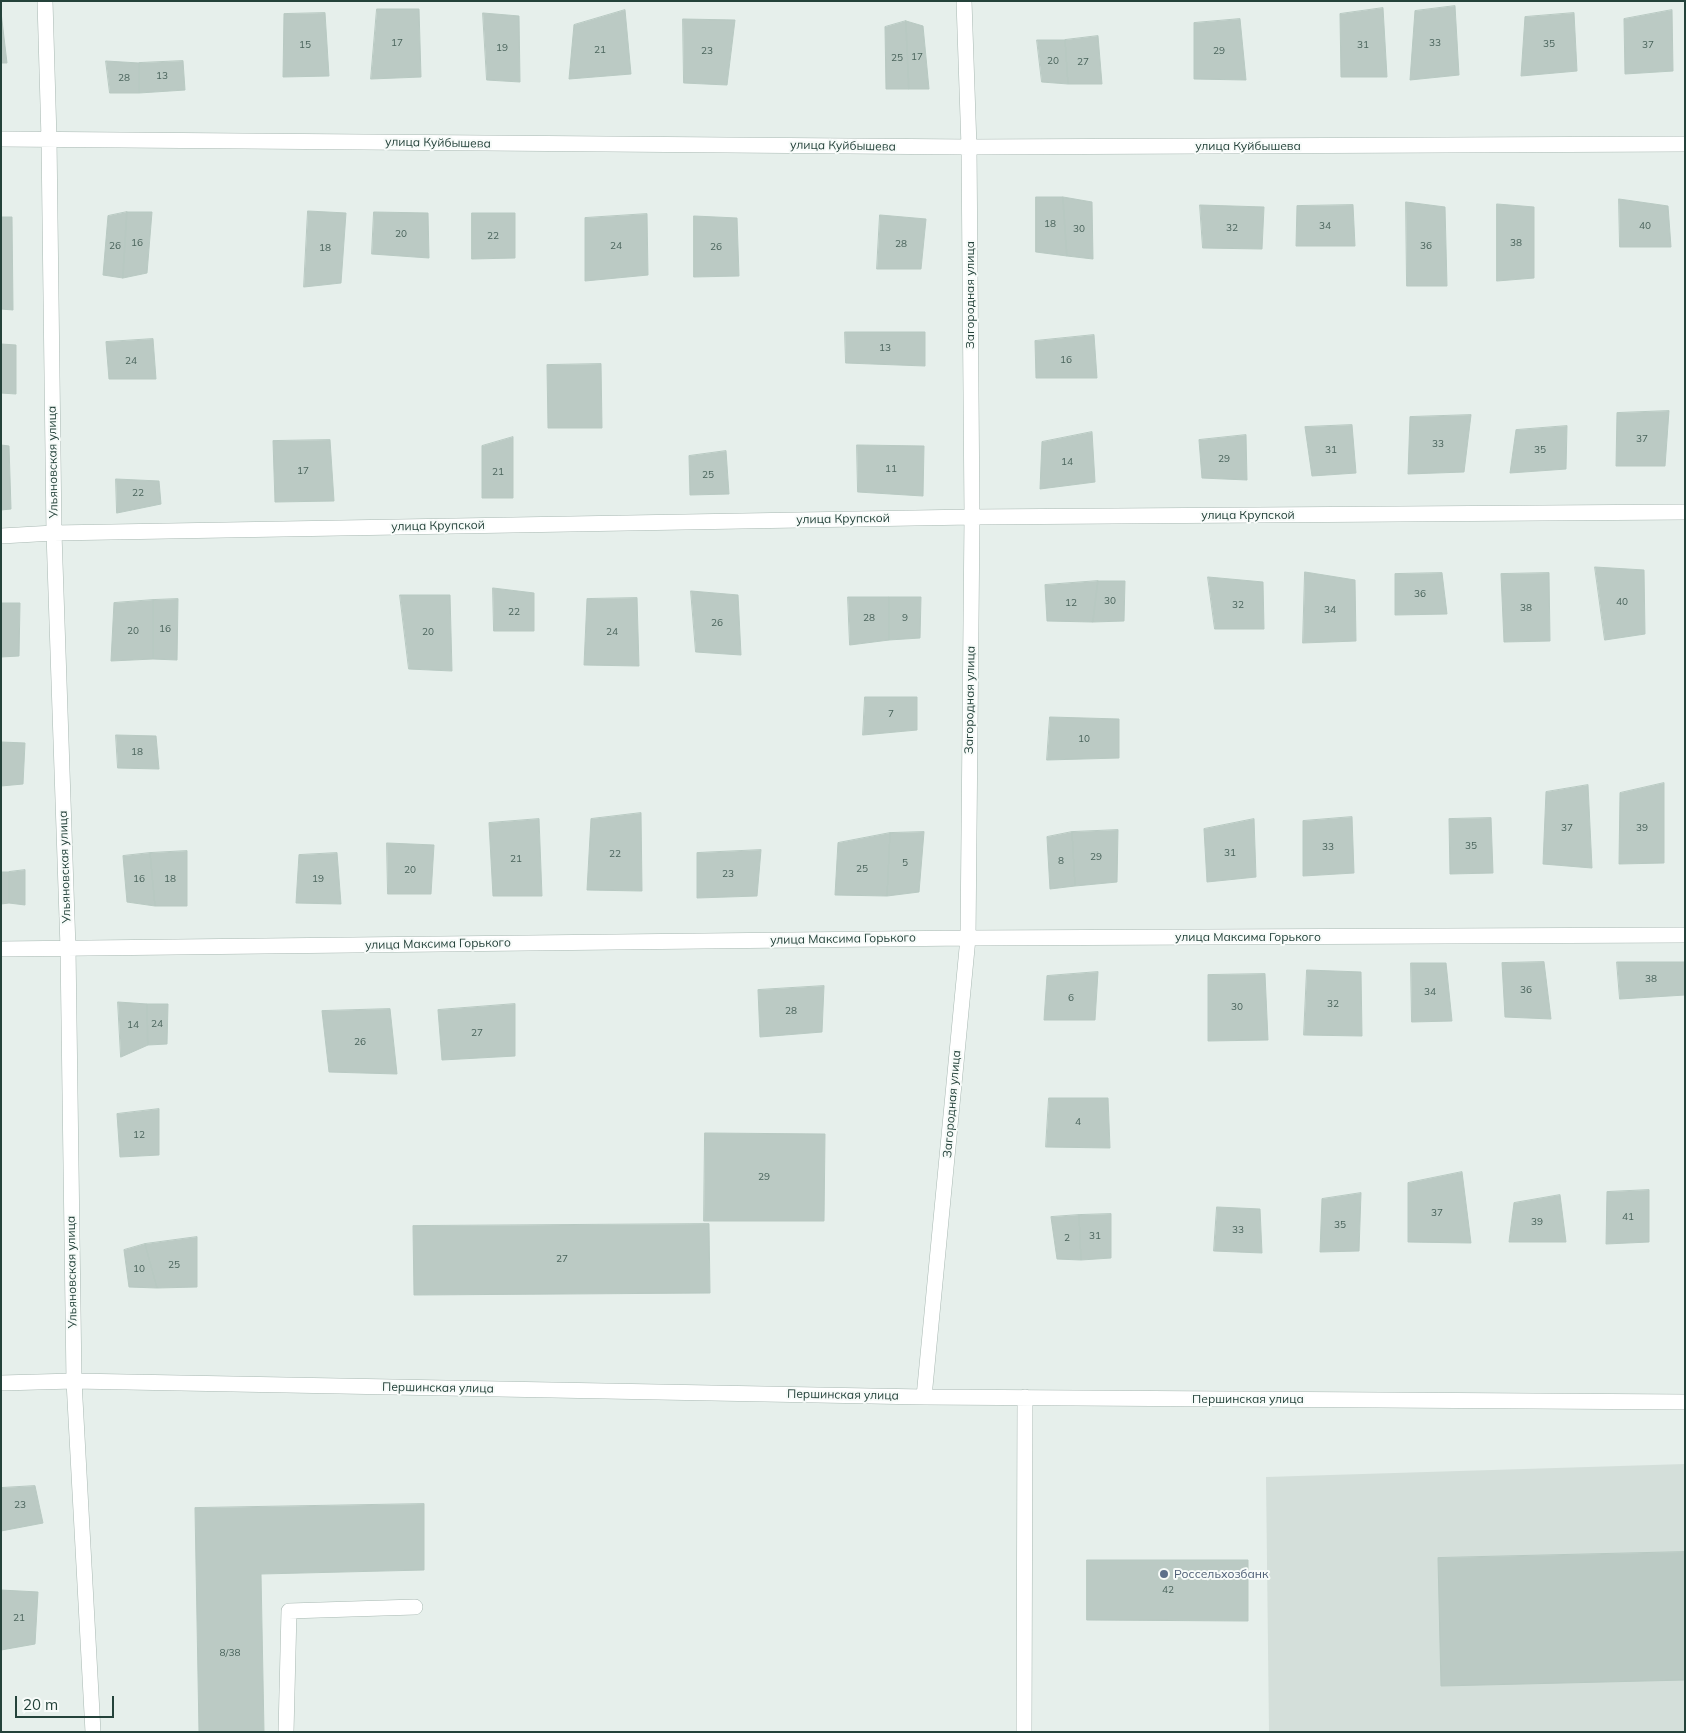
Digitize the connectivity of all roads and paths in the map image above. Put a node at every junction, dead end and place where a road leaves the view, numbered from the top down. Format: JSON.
{"nodes":[{"id":1,"x":45,"y":1,"type":"edge"},
{"id":2,"x":964,"y":1,"type":"edge"},
{"id":3,"x":49,"y":139,"type":"junction"},
{"id":4,"x":1,"y":140,"type":"edge"},
{"id":5,"x":1685,"y":144,"type":"edge"},
{"id":6,"x":969,"y":148,"type":"junction"},
{"id":7,"x":1685,"y":512,"type":"edge"},
{"id":8,"x":972,"y":517,"type":"junction"},
{"id":9,"x":54,"y":533,"type":"junction"},
{"id":10,"x":1,"y":536,"type":"edge"},
{"id":11,"x":1685,"y":935,"type":"edge"},
{"id":12,"x":968,"y":938,"type":"junction"},
{"id":13,"x":68,"y":948,"type":"junction"},
{"id":14,"x":1,"y":950,"type":"edge"},
{"id":15,"x":74,"y":1381,"type":"junction"},
{"id":16,"x":1,"y":1383,"type":"edge"},
{"id":17,"x":924,"y":1397,"type":"junction"},
{"id":18,"x":1025,"y":1397,"type":"junction"},
{"id":19,"x":1685,"y":1402,"type":"edge"},
{"id":20,"x":415,"y":1607,"type":"dead end"},
{"id":21,"x":93,"y":1732,"type":"edge"},
{"id":22,"x":286,"y":1732,"type":"edge"},
{"id":23,"x":1024,"y":1732,"type":"edge"}],
"edges":[{"from":1,"to":3,"type":"street","name":"Ульяновская улица"},
{"from":2,"to":6,"type":"street","name":"Загородная улица"},
{"from":3,"to":4,"type":"street","name":"улица Куйбышева"},
{"from":3,"to":6,"type":"street","name":"улица Куйбышева"},
{"from":3,"to":9,"type":"street","name":"Ульяновская улица"},
{"from":5,"to":6,"type":"street","name":"улица Куйбышева"},
{"from":6,"to":8,"type":"street","name":"Загородная улица"},
{"from":7,"to":8,"type":"street","name":"улица Крупской"},
{"from":8,"to":9,"type":"street","name":"улица Крупской"},
{"from":8,"to":12,"type":"street","name":"Загородная улица"},
{"from":9,"to":10,"type":"street","name":"улица Крупской"},
{"from":9,"to":13,"type":"street","name":"Ульяновская улица"},
{"from":11,"to":12,"type":"street","name":"улица Максима Горького"},
{"from":12,"to":13,"type":"street","name":"улица Максима Горького"},
{"from":12,"to":17,"type":"street","name":"Загородная улица"},
{"from":13,"to":14,"type":"street","name":"улица Максима Горького"},
{"from":13,"to":15,"type":"street","name":"Ульяновская улица"},
{"from":15,"to":16,"type":"street","name":"Першинская улица"},
{"from":15,"to":17,"type":"street","name":"Першинская улица"},
{"from":15,"to":21,"type":"street","name":"Ульяновская улица"},
{"from":17,"to":18,"type":"street","name":"Першинская улица"},
{"from":18,"to":19,"type":"street","name":"Першинская улица"},
{"from":18,"to":23,"type":"street"},
{"from":20,"to":22,"type":"street"}]}
